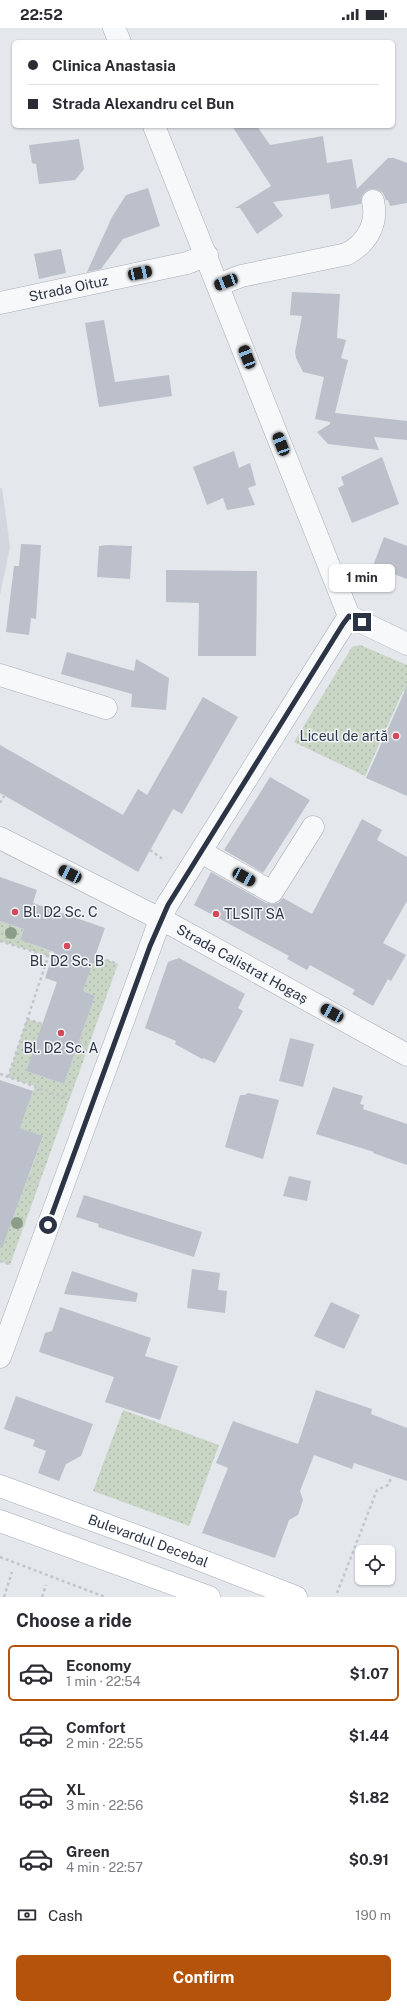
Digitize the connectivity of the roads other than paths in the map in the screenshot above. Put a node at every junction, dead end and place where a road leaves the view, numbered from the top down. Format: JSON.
{"nodes":[{"id":1,"x":114,"y":28,"type":"edge"},
{"id":2,"x":119,"y":40,"type":"edge"},
{"id":3,"x":155,"y":128,"type":"edge"},
{"id":4,"x":373,"y":201,"type":"dead end"},
{"id":5,"x":207,"y":255,"type":"junction"},
{"id":6,"x":218,"y":285,"type":"junction"},
{"id":7,"x":0,"y":302,"type":"edge"},
{"id":8,"x":349,"y":616,"type":"junction"},
{"id":9,"x":407,"y":644,"type":"edge"},
{"id":10,"x":0,"y":675,"type":"edge"},
{"id":11,"x":106,"y":708,"type":"dead end"},
{"id":12,"x":313,"y":827,"type":"dead end"},
{"id":13,"x":0,"y":838,"type":"edge"},
{"id":14,"x":201,"y":852,"type":"junction"},
{"id":15,"x":160,"y":920,"type":"junction"},
{"id":16,"x":407,"y":1055,"type":"edge"},
{"id":17,"x":0,"y":1357,"type":"edge"},
{"id":18,"x":0,"y":1486,"type":"edge"},
{"id":19,"x":0,"y":1521,"type":"edge"},
{"id":20,"x":209,"y":1597,"type":"edge"},
{"id":21,"x":296,"y":1597,"type":"edge"}],
"edges":[{"from":1,"to":2,"type":"street"},
{"from":3,"to":5,"type":"street"},
{"from":4,"to":6,"type":"street"},
{"from":5,"to":6,"type":"street"},
{"from":5,"to":7,"type":"street","name":"Strada Oituz"},
{"from":6,"to":8,"type":"street"},
{"from":8,"to":9,"type":"street"},
{"from":8,"to":14,"type":"street"},
{"from":10,"to":11,"type":"street"},
{"from":12,"to":14,"type":"street"},
{"from":13,"to":15,"type":"street","name":"Strada Calistrat Hogaș"},
{"from":14,"to":15,"type":"street"},
{"from":15,"to":16,"type":"street","name":"Strada Calistrat Hogaș"},
{"from":15,"to":17,"type":"street"},
{"from":18,"to":21,"type":"main road","name":"Bulevardul Decebal"},
{"from":19,"to":20,"type":"main road"}]}
